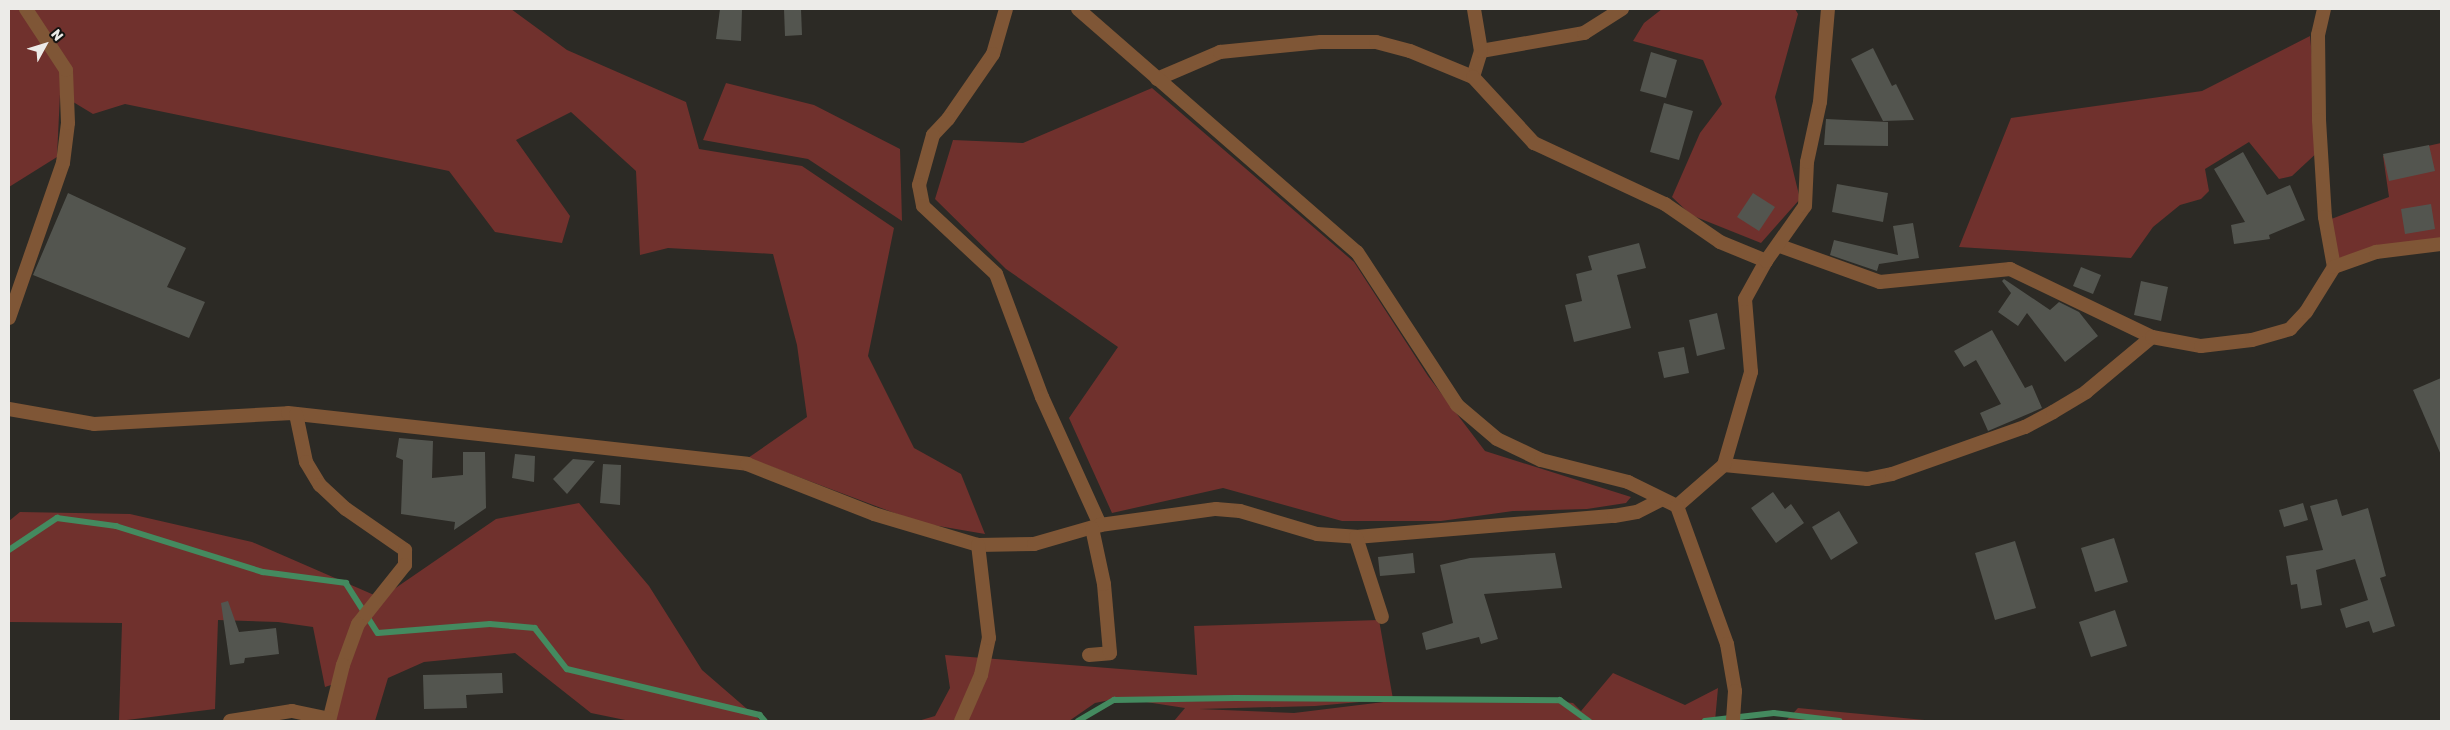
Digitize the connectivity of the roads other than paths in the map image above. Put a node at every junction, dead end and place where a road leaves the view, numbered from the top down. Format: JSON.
{"nodes":[{"id":1,"x":26,"y":9,"type":"edge"},
{"id":2,"x":1006,"y":9,"type":"edge"},
{"id":3,"x":1078,"y":9,"type":"edge"},
{"id":4,"x":1474,"y":9,"type":"edge"},
{"id":5,"x":1622,"y":9,"type":"edge"},
{"id":6,"x":1828,"y":9,"type":"edge"},
{"id":7,"x":2324,"y":9,"type":"edge"},
{"id":8,"x":1481,"y":51,"type":"junction"},
{"id":9,"x":1473,"y":77,"type":"junction"},
{"id":10,"x":1157,"y":79,"type":"junction"},
{"id":11,"x":2441,"y":244,"type":"edge"},
{"id":12,"x":1780,"y":246,"type":"junction"},
{"id":13,"x":1766,"y":262,"type":"junction"},
{"id":14,"x":2334,"y":267,"type":"junction"},
{"id":15,"x":9,"y":318,"type":"edge"},
{"id":16,"x":2152,"y":337,"type":"junction"},
{"id":17,"x":9,"y":409,"type":"edge"},
{"id":18,"x":296,"y":414,"type":"junction"},
{"id":19,"x":1724,"y":465,"type":"junction"},
{"id":20,"x":1662,"y":498,"type":"junction"},
{"id":21,"x":1677,"y":506,"type":"junction"},
{"id":22,"x":1096,"y":526,"type":"junction"},
{"id":23,"x":1356,"y":537,"type":"junction"},
{"id":24,"x":978,"y":545,"type":"junction"},
{"id":25,"x":1382,"y":617,"type":"dead end"},
{"id":26,"x":1089,"y":655,"type":"dead end"},
{"id":27,"x":329,"y":720,"type":"edge"},
{"id":28,"x":230,"y":721,"type":"edge"},
{"id":29,"x":961,"y":721,"type":"edge"},
{"id":30,"x":1733,"y":721,"type":"edge"}],
"edges":[{"from":1,"to":15,"type":"street"},
{"from":2,"to":22,"type":"street"},
{"from":3,"to":10,"type":"street"},
{"from":4,"to":8,"type":"street"},
{"from":5,"to":8,"type":"street"},
{"from":6,"to":12,"type":"street"},
{"from":7,"to":14,"type":"street"},
{"from":8,"to":9,"type":"street"},
{"from":9,"to":10,"type":"street"},
{"from":9,"to":13,"type":"street"},
{"from":10,"to":20,"type":"street"},
{"from":11,"to":14,"type":"street"},
{"from":12,"to":13,"type":"street"},
{"from":12,"to":16,"type":"street"},
{"from":13,"to":19,"type":"street"},
{"from":14,"to":16,"type":"street"},
{"from":16,"to":19,"type":"street"},
{"from":17,"to":18,"type":"street"},
{"from":18,"to":24,"type":"street"},
{"from":18,"to":27,"type":"street"},
{"from":19,"to":21,"type":"street"},
{"from":20,"to":21,"type":"street"},
{"from":20,"to":23,"type":"street"},
{"from":21,"to":30,"type":"street"},
{"from":22,"to":23,"type":"street"},
{"from":22,"to":24,"type":"street"},
{"from":22,"to":26,"type":"street"},
{"from":23,"to":25,"type":"street"},
{"from":24,"to":29,"type":"street"},
{"from":27,"to":28,"type":"street"}]}
